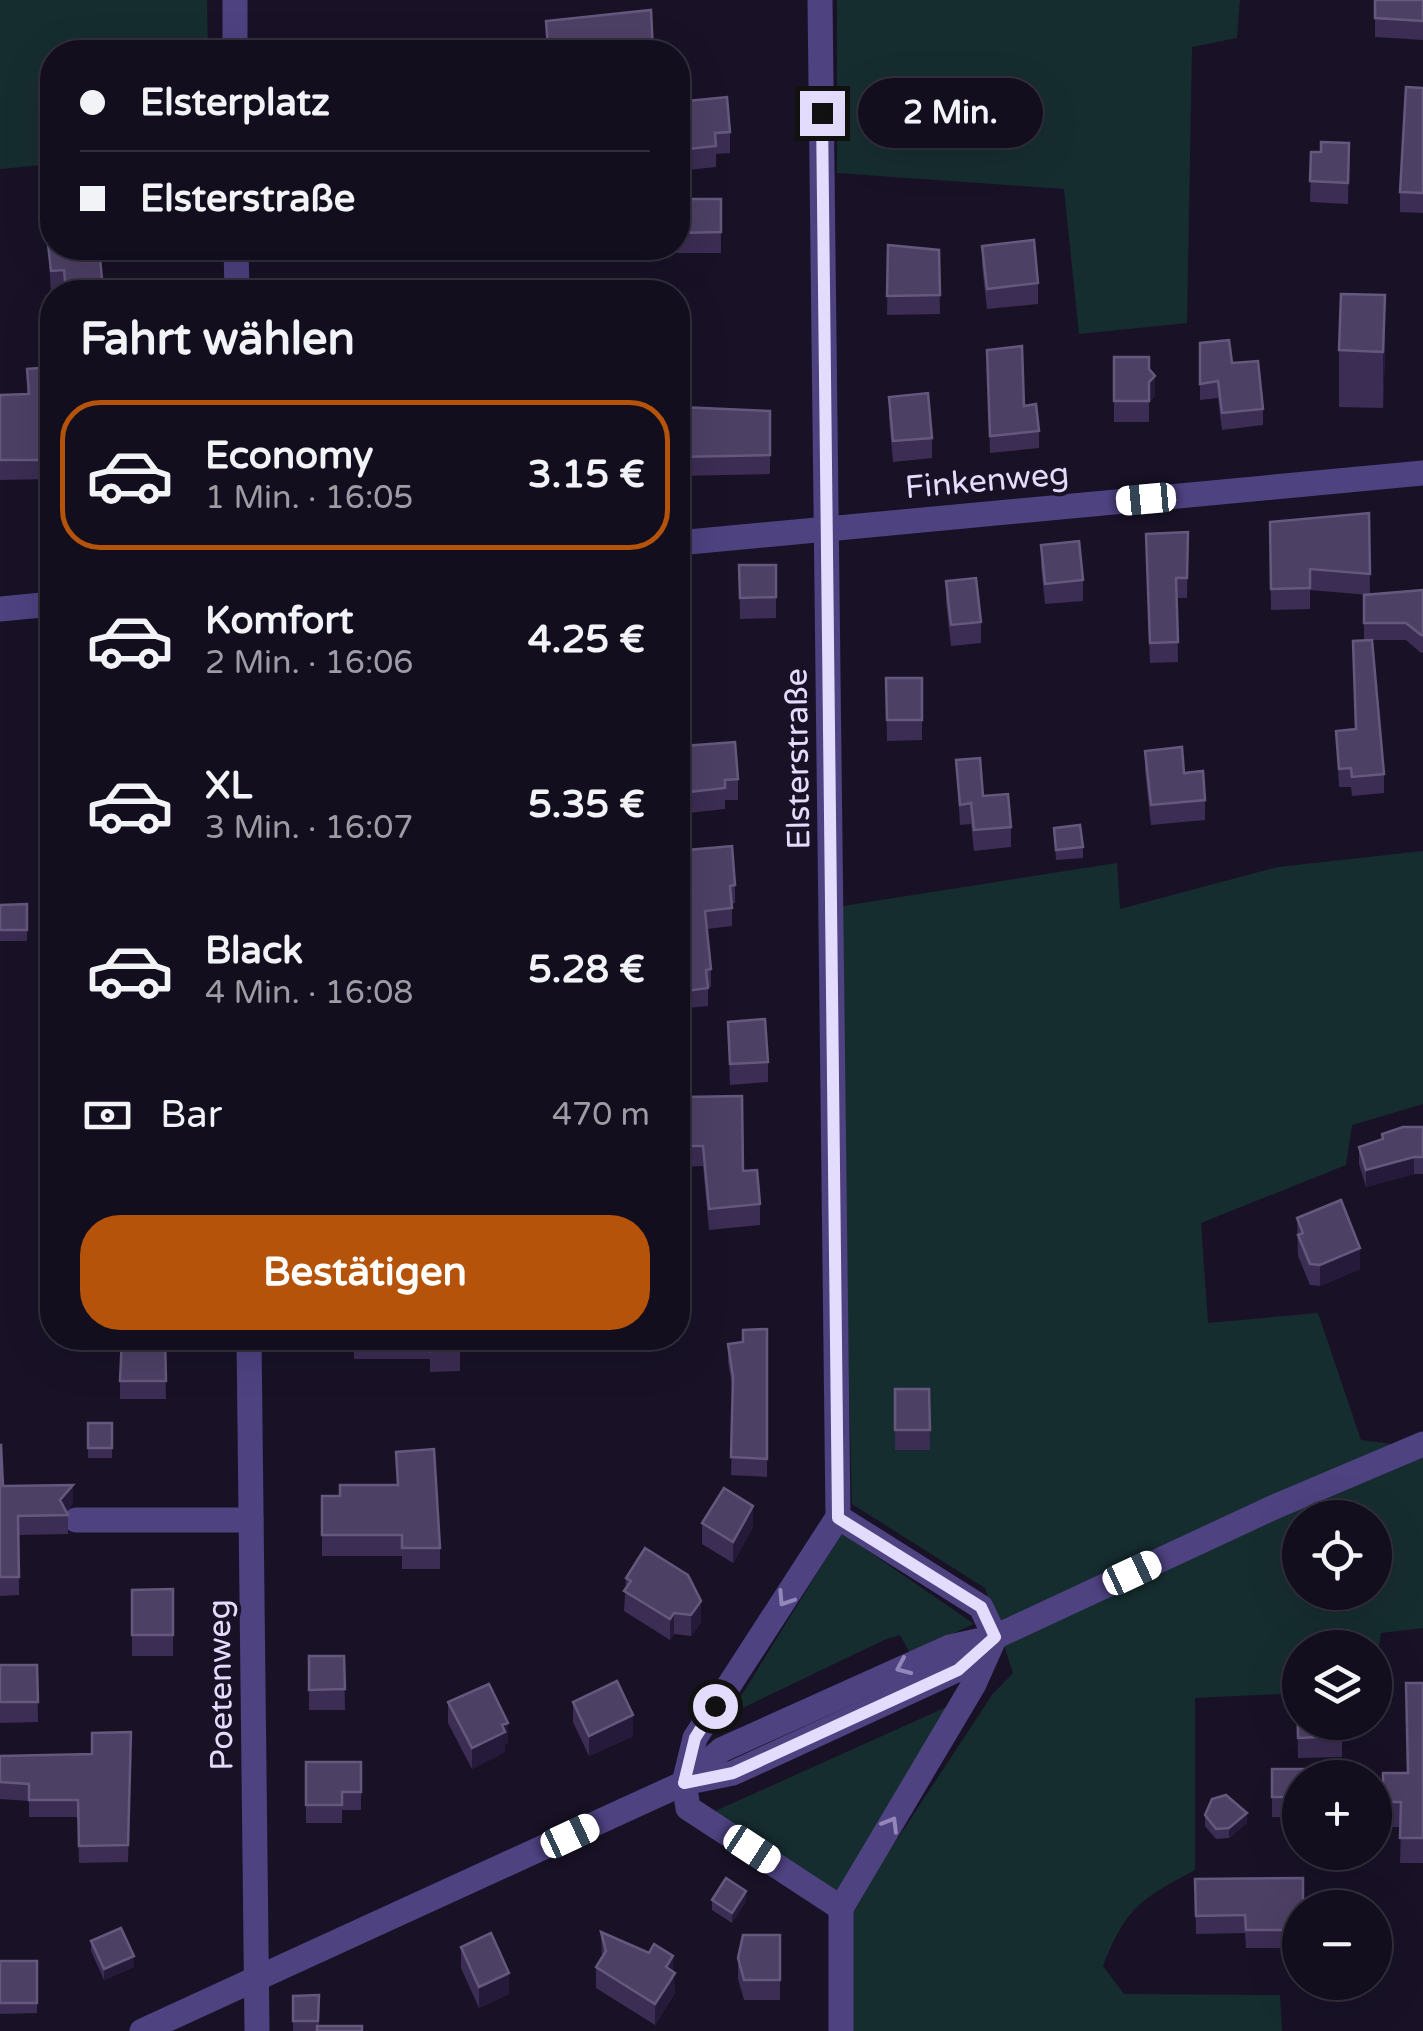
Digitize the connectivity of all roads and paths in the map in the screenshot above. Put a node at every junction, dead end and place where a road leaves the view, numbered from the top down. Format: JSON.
{"nodes":[{"id":1,"x":234,"y":0,"type":"edge"},
{"id":2,"x":820,"y":0,"type":"edge"},
{"id":3,"x":235,"y":40,"type":"edge"},
{"id":4,"x":1423,"y":473,"type":"edge"},
{"id":5,"x":829,"y":529,"type":"junction"},
{"id":6,"x":690,"y":542,"type":"edge"},
{"id":7,"x":40,"y":605,"type":"edge"},
{"id":8,"x":0,"y":609,"type":"edge"},
{"id":9,"x":249,"y":1350,"type":"edge"},
{"id":10,"x":1423,"y":1444,"type":"edge"},
{"id":11,"x":838,"y":1518,"type":"junction"},
{"id":12,"x":76,"y":1520,"type":"dead end"},
{"id":13,"x":251,"y":1520,"type":"junction"},
{"id":14,"x":995,"y":1637,"type":"junction"},
{"id":15,"x":684,"y":1783,"type":"junction"},
{"id":16,"x":841,"y":1908,"type":"junction"},
{"id":17,"x":258,"y":1980,"type":"junction"},
{"id":18,"x":142,"y":2031,"type":"edge"},
{"id":19,"x":257,"y":2031,"type":"edge"},
{"id":20,"x":841,"y":2031,"type":"edge"}],
"edges":[{"from":1,"to":3,"type":"street"},
{"from":2,"to":5,"type":"street","name":"Elsterstraße"},
{"from":4,"to":5,"type":"street","name":"Finkenweg"},
{"from":5,"to":6,"type":"street","name":"Finkenweg"},
{"from":5,"to":11,"type":"street","name":"Elsterstraße"},
{"from":7,"to":8,"type":"street"},
{"from":9,"to":13,"type":"street","name":"Poetenweg"},
{"from":10,"to":14,"type":"street"},
{"from":11,"to":14,"type":"street"},
{"from":11,"to":15,"type":"street","one_way":true},
{"from":12,"to":13,"type":"street"},
{"from":13,"to":17,"type":"street","name":"Poetenweg"},
{"from":14,"to":15,"type":"street"},
{"from":16,"to":14,"type":"street","one_way":true},
{"from":15,"to":16,"type":"street"},
{"from":15,"to":17,"type":"street"},
{"from":16,"to":20,"type":"street"},
{"from":17,"to":18,"type":"street"},
{"from":17,"to":19,"type":"street","name":"Poetenweg"}]}
